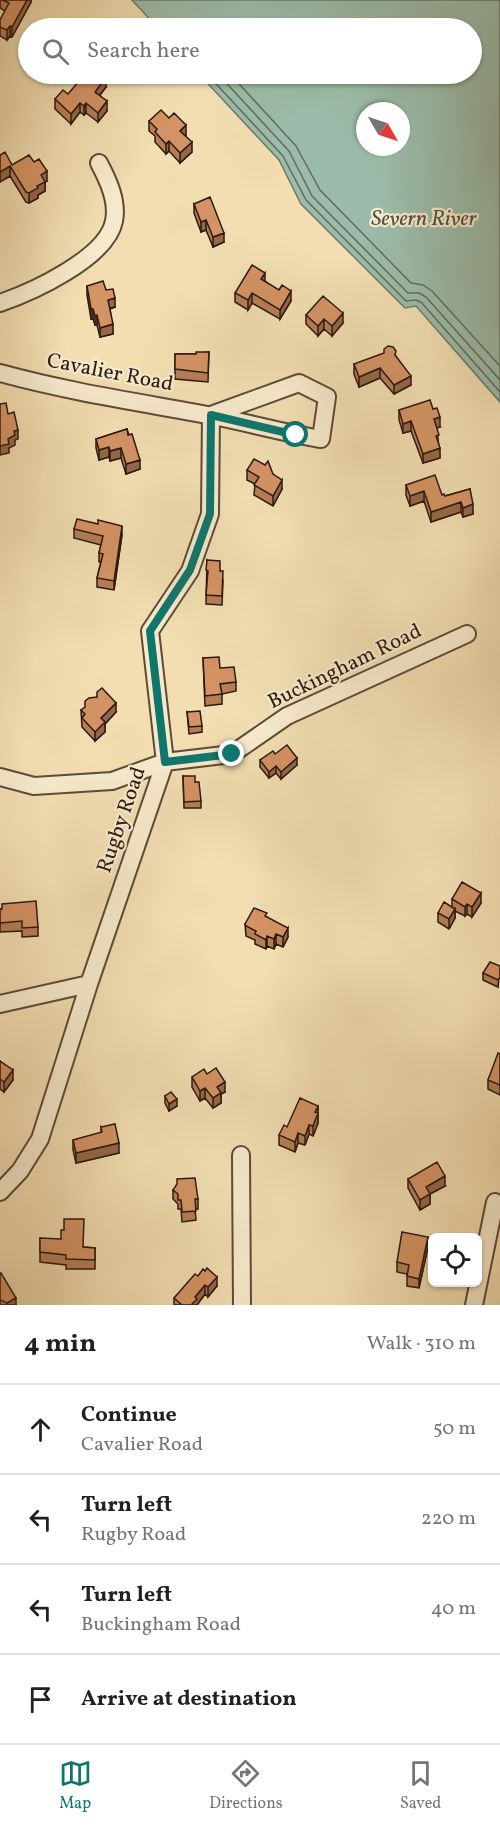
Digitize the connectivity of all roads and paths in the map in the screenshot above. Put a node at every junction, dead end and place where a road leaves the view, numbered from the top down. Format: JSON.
{"nodes":[{"id":1,"x":99,"y":163,"type":"dead end"},
{"id":2,"x":0,"y":303,"type":"edge"},
{"id":3,"x":0,"y":373,"type":"edge"},
{"id":4,"x":221,"y":414,"type":"junction"},
{"id":5,"x":467,"y":634,"type":"dead end"},
{"id":6,"x":165,"y":762,"type":"junction"},
{"id":7,"x":0,"y":777,"type":"edge"},
{"id":8,"x":89,"y":984,"type":"junction"},
{"id":9,"x":0,"y":1004,"type":"edge"},
{"id":10,"x":241,"y":1155,"type":"dead end"},
{"id":11,"x":0,"y":1192,"type":"edge"},
{"id":12,"x":495,"y":1202,"type":"dead end"},
{"id":13,"x":242,"y":1305,"type":"edge"},
{"id":14,"x":474,"y":1305,"type":"edge"}],
"edges":[{"from":1,"to":2,"type":"street"},
{"from":3,"to":4,"type":"street","name":"Cavalier Road"},
{"from":4,"to":4,"type":"street","name":"Cavalier Road"},
{"from":4,"to":6,"type":"street","name":"Rugby Road"},
{"from":5,"to":6,"type":"street","name":"Buckingham Road"},
{"from":6,"to":7,"type":"street","name":"Buckingham Road"},
{"from":6,"to":8,"type":"street","name":"Rugby Road"},
{"from":8,"to":9,"type":"street"},
{"from":8,"to":11,"type":"street","name":"Rugby Road"},
{"from":10,"to":13,"type":"street"},
{"from":12,"to":14,"type":"street"}]}
